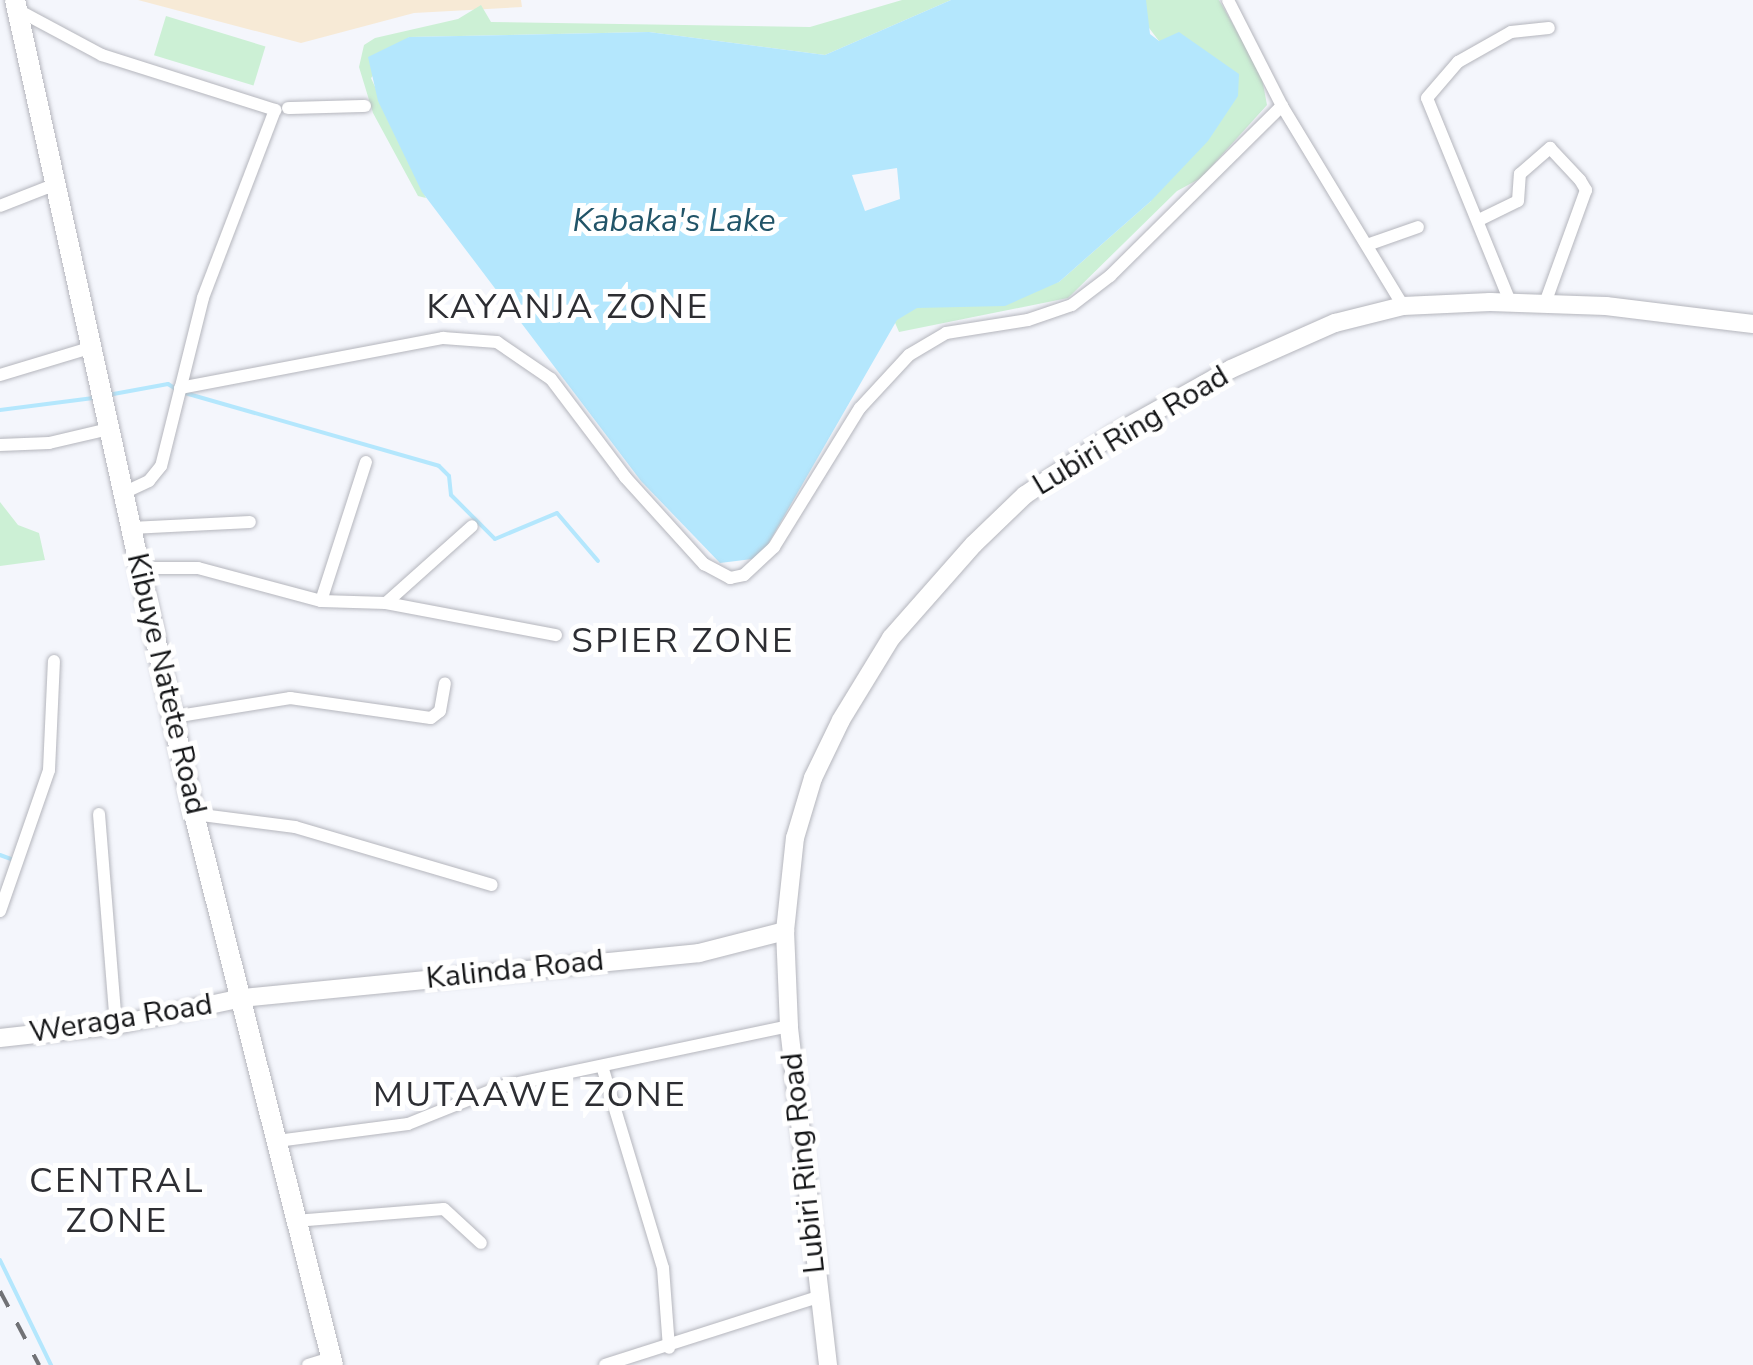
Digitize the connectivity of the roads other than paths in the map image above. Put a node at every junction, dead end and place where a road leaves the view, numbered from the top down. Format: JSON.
{"nodes":[{"id":1,"x":1228,"y":0,"type":"edge"},
{"id":2,"x":17,"y":5,"type":"edge"},
{"id":3,"x":1549,"y":28,"type":"dead end"},
{"id":4,"x":365,"y":106,"type":"dead end"},
{"id":5,"x":1282,"y":106,"type":"junction"},
{"id":6,"x":288,"y":108,"type":"dead end"},
{"id":7,"x":56,"y":184,"type":"junction"},
{"id":8,"x":0,"y":206,"type":"edge"},
{"id":9,"x":1479,"y":220,"type":"junction"},
{"id":10,"x":1418,"y":227,"type":"dead end"},
{"id":11,"x":1367,"y":245,"type":"junction"},
{"id":12,"x":1511,"y":304,"type":"junction"},
{"id":13,"x":1403,"y":306,"type":"junction"},
{"id":14,"x":1544,"y":306,"type":"junction"},
{"id":15,"x":1753,"y":324,"type":"edge"},
{"id":16,"x":93,"y":346,"type":"junction"},
{"id":17,"x":0,"y":375,"type":"edge"},
{"id":18,"x":180,"y":388,"type":"junction"},
{"id":19,"x":109,"y":429,"type":"junction"},
{"id":20,"x":0,"y":445,"type":"edge"},
{"id":21,"x":366,"y":462,"type":"dead end"},
{"id":22,"x":123,"y":492,"type":"junction"},
{"id":23,"x":250,"y":522,"type":"dead end"},
{"id":24,"x":472,"y":526,"type":"dead end"},
{"id":25,"x":130,"y":528,"type":"junction"},
{"id":26,"x":139,"y":568,"type":"junction"},
{"id":27,"x":321,"y":600,"type":"junction"},
{"id":28,"x":386,"y":603,"type":"junction"},
{"id":29,"x":556,"y":635,"type":"dead end"},
{"id":30,"x":54,"y":661,"type":"dead end"},
{"id":31,"x":446,"y":683,"type":"dead end"},
{"id":32,"x":174,"y":717,"type":"junction"},
{"id":33,"x":99,"y":814,"type":"dead end"},
{"id":34,"x":194,"y":814,"type":"junction"},
{"id":35,"x":492,"y":885,"type":"dead end"},
{"id":36,"x":0,"y":911,"type":"edge"},
{"id":37,"x":785,"y":931,"type":"junction"},
{"id":38,"x":242,"y":998,"type":"junction"},
{"id":39,"x":116,"y":1024,"type":"junction"},
{"id":40,"x":789,"y":1026,"type":"junction"},
{"id":41,"x":0,"y":1038,"type":"edge"},
{"id":42,"x":602,"y":1066,"type":"junction"},
{"id":43,"x":277,"y":1141,"type":"junction"},
{"id":44,"x":295,"y":1220,"type":"junction"},
{"id":45,"x":482,"y":1243,"type":"dead end"},
{"id":46,"x":818,"y":1298,"type":"junction"},
{"id":47,"x":669,"y":1348,"type":"junction"},
{"id":48,"x":332,"y":1361,"type":"edge"},
{"id":49,"x":308,"y":1365,"type":"edge"},
{"id":50,"x":605,"y":1365,"type":"edge"},
{"id":51,"x":828,"y":1365,"type":"edge"}],
"edges":[{"from":1,"to":5,"type":"street"},
{"from":2,"to":7,"type":"main road","name":"Kibuye Natete Road"},
{"from":2,"to":18,"type":"street"},
{"from":3,"to":9,"type":"street"},
{"from":4,"to":6,"type":"street"},
{"from":5,"to":11,"type":"street"},
{"from":5,"to":18,"type":"street"},
{"from":7,"to":8,"type":"street"},
{"from":7,"to":16,"type":"main road","name":"Kibuye Natete Road"},
{"from":9,"to":12,"type":"street"},
{"from":9,"to":14,"type":"street"},
{"from":10,"to":11,"type":"street"},
{"from":11,"to":13,"type":"street"},
{"from":12,"to":13,"type":"main road","name":"Lubiri Ring Road"},
{"from":12,"to":14,"type":"main road","name":"Lubiri Ring Road"},
{"from":13,"to":37,"type":"main road","name":"Lubiri Ring Road"},
{"from":14,"to":15,"type":"main road","name":"Lubiri Ring Road"},
{"from":16,"to":17,"type":"street"},
{"from":16,"to":19,"type":"main road","name":"Kibuye Natete Road"},
{"from":18,"to":22,"type":"street"},
{"from":19,"to":20,"type":"street"},
{"from":19,"to":22,"type":"main road","name":"Kibuye Natete Road"},
{"from":21,"to":27,"type":"street"},
{"from":22,"to":25,"type":"main road","name":"Kibuye Natete Road"},
{"from":23,"to":25,"type":"street"},
{"from":24,"to":28,"type":"street"},
{"from":25,"to":26,"type":"main road","name":"Kibuye Natete Road"},
{"from":26,"to":27,"type":"street"},
{"from":26,"to":32,"type":"main road","name":"Kibuye Natete Road"},
{"from":27,"to":28,"type":"street"},
{"from":28,"to":29,"type":"street"},
{"from":30,"to":36,"type":"street"},
{"from":31,"to":32,"type":"street"},
{"from":32,"to":34,"type":"main road","name":"Kibuye Natete Road"},
{"from":33,"to":39,"type":"street"},
{"from":34,"to":35,"type":"street"},
{"from":34,"to":38,"type":"main road","name":"Kibuye Natete Road"},
{"from":37,"to":38,"type":"main road","name":"Kalinda Road"},
{"from":37,"to":40,"type":"main road","name":"Lubiri Ring Road"},
{"from":38,"to":39,"type":"main road","name":"Weraga Road"},
{"from":38,"to":43,"type":"main road","name":"Kibuye Natete Road"},
{"from":39,"to":41,"type":"main road","name":"Weraga Road"},
{"from":40,"to":42,"type":"street"},
{"from":40,"to":46,"type":"main road","name":"Lubiri Ring Road"},
{"from":42,"to":43,"type":"street"},
{"from":42,"to":47,"type":"street"},
{"from":43,"to":44,"type":"main road","name":"Kibuye Natete Road"},
{"from":44,"to":45,"type":"street"},
{"from":44,"to":48,"type":"main road","name":"Kibuye Natete Road"},
{"from":46,"to":47,"type":"street"},
{"from":46,"to":51,"type":"main road","name":"Lubiri Ring Road"},
{"from":47,"to":50,"type":"street"},
{"from":48,"to":49,"type":"street"}]}
